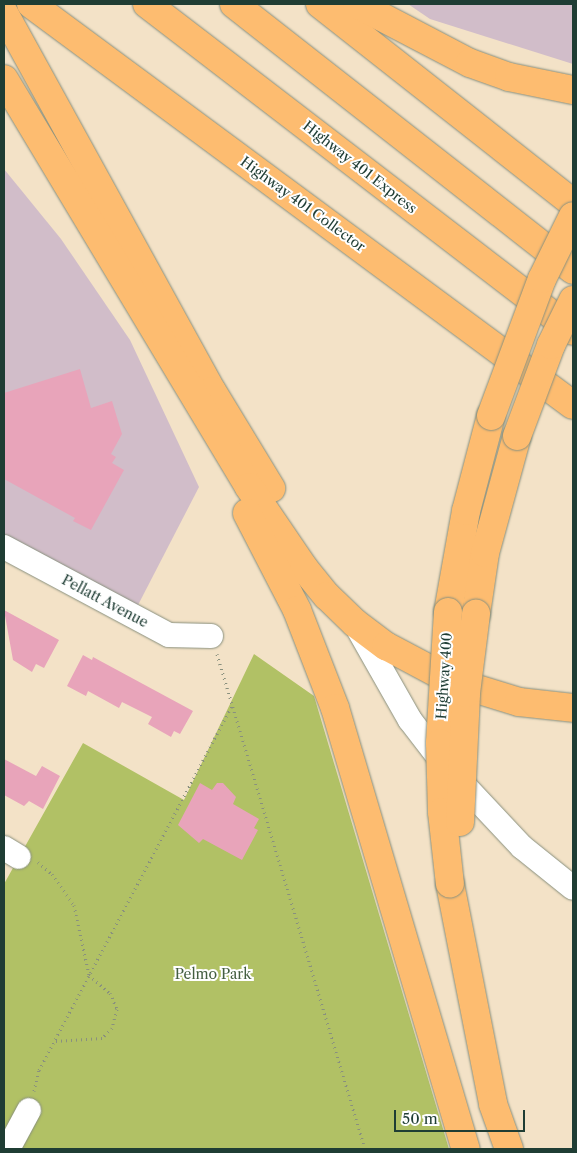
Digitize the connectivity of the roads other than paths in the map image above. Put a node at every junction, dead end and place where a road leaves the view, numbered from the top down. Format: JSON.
{"nodes":[{"id":1,"x":31,"y":4,"type":"edge"},
{"id":2,"x":147,"y":4,"type":"edge"},
{"id":3,"x":234,"y":4,"type":"edge"},
{"id":4,"x":320,"y":4,"type":"edge"},
{"id":5,"x":357,"y":4,"type":"edge"},
{"id":6,"x":4,"y":13,"type":"edge"},
{"id":7,"x":4,"y":79,"type":"edge"},
{"id":8,"x":573,"y":90,"type":"edge"},
{"id":9,"x":573,"y":203,"type":"edge"},
{"id":10,"x":573,"y":216,"type":"edge"},
{"id":11,"x":573,"y":270,"type":"edge"},
{"id":12,"x":573,"y":300,"type":"edge"},
{"id":13,"x":573,"y":331,"type":"edge"},
{"id":14,"x":164,"y":349,"type":"junction"},
{"id":15,"x":573,"y":405,"type":"edge"},
{"id":16,"x":4,"y":547,"type":"edge"},
{"id":17,"x":355,"y":623,"type":"junction"},
{"id":18,"x":211,"y":636,"type":"road end"},
{"id":19,"x":428,"y":670,"type":"junction"},
{"id":20,"x":573,"y":708,"type":"edge"},
{"id":21,"x":456,"y":883,"type":"junction"},
{"id":22,"x":573,"y":888,"type":"edge"},
{"id":23,"x":29,"y":1110,"type":"road end"},
{"id":24,"x":8,"y":1149,"type":"edge"},
{"id":25,"x":466,"y":1149,"type":"edge"},
{"id":26,"x":509,"y":1149,"type":"edge"}],
"edges":[{"from":1,"to":15,"type":"highway","name":"Highway 401 Collector"},
{"from":2,"to":13,"type":"highway","name":"Highway 401 Express"},
{"from":3,"to":11,"type":"highway"},
{"from":4,"to":9,"type":"highway"},
{"from":5,"to":8,"type":"highway"},
{"from":6,"to":19,"type":"highway"},
{"from":7,"to":14,"type":"highway"},
{"from":10,"to":21,"type":"highway","name":"Highway 400","bridge":true},
{"from":12,"to":21,"type":"highway","bridge":true},
{"from":14,"to":17,"type":"highway"},
{"from":14,"to":25,"type":"highway"},
{"from":16,"to":18,"type":"street","name":"Pellatt Avenue"},
{"from":17,"to":19,"type":"highway"},
{"from":17,"to":22,"type":"street"},
{"from":19,"to":20,"type":"highway"},
{"from":21,"to":26,"type":"highway"},
{"from":23,"to":24,"type":"street"}]}
